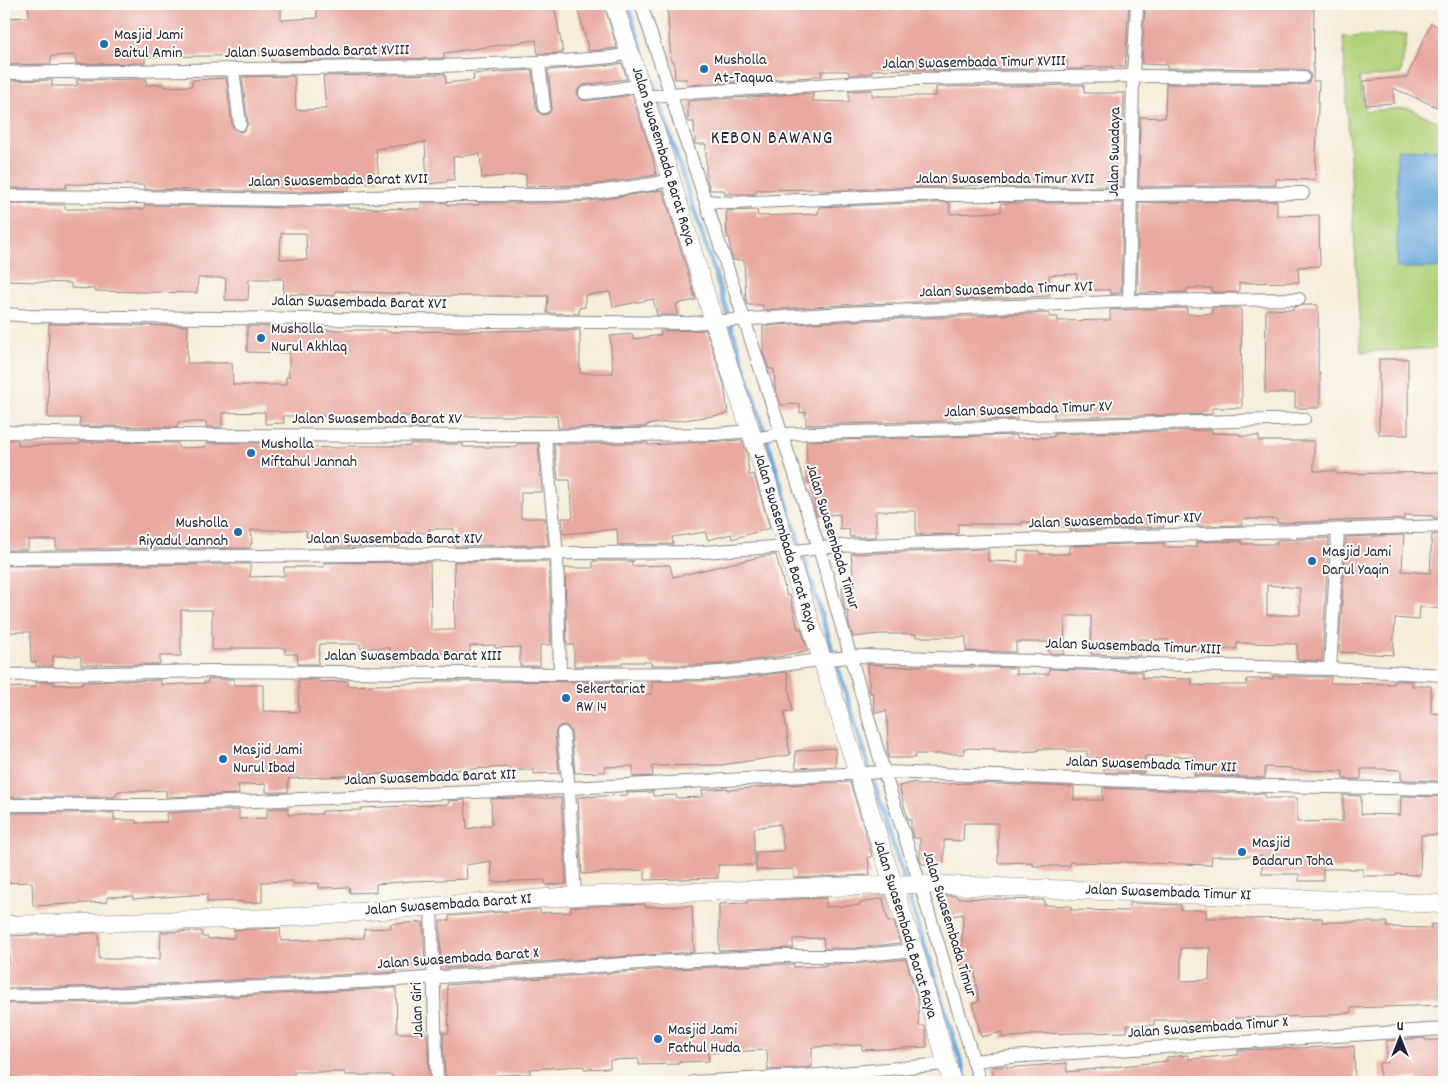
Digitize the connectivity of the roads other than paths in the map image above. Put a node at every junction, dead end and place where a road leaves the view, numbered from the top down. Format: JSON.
{"nodes":[{"id":1,"x":614,"y":4,"type":"edge"},
{"id":2,"x":641,"y":4,"type":"edge"},
{"id":3,"x":1137,"y":4,"type":"edge"},
{"id":4,"x":631,"y":53,"type":"junction"},
{"id":5,"x":539,"y":62,"type":"junction"},
{"id":6,"x":233,"y":70,"type":"junction"},
{"id":7,"x":4,"y":73,"type":"edge"},
{"id":8,"x":1133,"y":76,"type":"junction"},
{"id":9,"x":1303,"y":77,"type":"dead end"},
{"id":10,"x":585,"y":93,"type":"dead end"},
{"id":11,"x":644,"y":93,"type":"junction"},
{"id":12,"x":667,"y":94,"type":"junction"},
{"id":13,"x":544,"y":107,"type":"dead end"},
{"id":14,"x":240,"y":124,"type":"dead end"},
{"id":15,"x":671,"y":179,"type":"junction"},
{"id":16,"x":1303,"y":193,"type":"dead end"},
{"id":17,"x":1130,"y":195,"type":"junction"},
{"id":18,"x":4,"y":196,"type":"edge"},
{"id":19,"x":707,"y":202,"type":"junction"},
{"id":20,"x":1299,"y":300,"type":"dead end"},
{"id":21,"x":1129,"y":301,"type":"junction"},
{"id":22,"x":4,"y":314,"type":"edge"},
{"id":23,"x":741,"y":320,"type":"junction"},
{"id":24,"x":717,"y":322,"type":"junction"},
{"id":25,"x":1304,"y":419,"type":"dead end"},
{"id":26,"x":4,"y":432,"type":"edge"},
{"id":27,"x":782,"y":434,"type":"junction"},
{"id":28,"x":545,"y":436,"type":"junction"},
{"id":29,"x":753,"y":436,"type":"junction"},
{"id":30,"x":1444,"y":526,"type":"edge"},
{"id":31,"x":1338,"y":530,"type":"junction"},
{"id":32,"x":816,"y":548,"type":"junction"},
{"id":33,"x":788,"y":550,"type":"junction"},
{"id":34,"x":558,"y":554,"type":"junction"},
{"id":35,"x":4,"y":558,"type":"edge"},
{"id":36,"x":849,"y":657,"type":"junction"},
{"id":37,"x":825,"y":659,"type":"junction"},
{"id":38,"x":1330,"y":669,"type":"junction"},
{"id":39,"x":560,"y":674,"type":"junction"},
{"id":40,"x":4,"y":675,"type":"edge"},
{"id":41,"x":1444,"y":675,"type":"edge"},
{"id":42,"x":563,"y":733,"type":"dead end"},
{"id":43,"x":882,"y":772,"type":"junction"},
{"id":44,"x":860,"y":774,"type":"junction"},
{"id":45,"x":569,"y":788,"type":"junction"},
{"id":46,"x":1444,"y":789,"type":"edge"},
{"id":47,"x":4,"y":805,"type":"edge"},
{"id":48,"x":907,"y":884,"type":"junction"},
{"id":49,"x":574,"y":896,"type":"junction"},
{"id":50,"x":1444,"y":904,"type":"edge"},
{"id":51,"x":431,"y":906,"type":"junction"},
{"id":52,"x":4,"y":925,"type":"edge"},
{"id":53,"x":914,"y":950,"type":"junction"},
{"id":54,"x":434,"y":977,"type":"junction"},
{"id":55,"x":4,"y":996,"type":"edge"},
{"id":56,"x":1444,"y":1029,"type":"edge"},
{"id":57,"x":973,"y":1061,"type":"junction"},
{"id":58,"x":946,"y":1064,"type":"junction"},
{"id":59,"x":437,"y":1082,"type":"edge"},
{"id":60,"x":693,"y":1082,"type":"edge"},
{"id":61,"x":952,"y":1082,"type":"edge"},
{"id":62,"x":980,"y":1082,"type":"edge"}],
"edges":[{"from":1,"to":4,"type":"street","name":"Jalan Swasembada Barat Raya"},
{"from":2,"to":12,"type":"street","name":"Jalan Swasembada Timur"},
{"from":3,"to":8,"type":"street","name":"Jalan Swadaya"},
{"from":4,"to":5,"type":"street","name":"Jalan Swasembada Barat XVIII"},
{"from":4,"to":11,"type":"street","name":"Jalan Swasembada Barat Raya"},
{"from":5,"to":6,"type":"street","name":"Jalan Swasembada Barat XVIII"},
{"from":5,"to":13,"type":"street"},
{"from":6,"to":7,"type":"street","name":"Jalan Swasembada Barat XVIII"},
{"from":6,"to":14,"type":"street"},
{"from":8,"to":9,"type":"street","name":"Jalan Swasembada Timur XVIII"},
{"from":8,"to":12,"type":"street","name":"Jalan Swasembada Timur XVIII"},
{"from":8,"to":17,"type":"street","name":"Jalan Swadaya"},
{"from":10,"to":11,"type":"street","name":"Jalan Swasembada Timur XVIII"},
{"from":11,"to":12,"type":"street","name":"Jalan Swasembada Timur XVIII"},
{"from":11,"to":15,"type":"street","name":"Jalan Swasembada Barat Raya"},
{"from":12,"to":19,"type":"street","name":"Jalan Swasembada Timur"},
{"from":15,"to":18,"type":"street","name":"Jalan Swasembada Barat XVII"},
{"from":15,"to":24,"type":"street","name":"Jalan Swasembada Barat Raya"},
{"from":16,"to":17,"type":"street","name":"Jalan Swasembada Timur XVII"},
{"from":17,"to":19,"type":"street","name":"Jalan Swasembada Timur XVII"},
{"from":17,"to":21,"type":"street","name":"Jalan Swadaya"},
{"from":19,"to":23,"type":"street","name":"Jalan Swasembada Timur"},
{"from":20,"to":21,"type":"street","name":"Jalan Swasembada Timur XVI"},
{"from":21,"to":23,"type":"street","name":"Jalan Swasembada Timur XVI"},
{"from":22,"to":24,"type":"street","name":"Jalan Swasembada Barat XVI"},
{"from":23,"to":24,"type":"street","name":"Jalan Swasembada Timur XVI"},
{"from":23,"to":27,"type":"street","name":"Jalan Swasembada Timur"},
{"from":24,"to":29,"type":"street","name":"Jalan Swasembada Barat Raya"},
{"from":25,"to":27,"type":"street","name":"Jalan Swasembada Timur XV"},
{"from":26,"to":28,"type":"street","name":"Jalan Swasembada Barat XV"},
{"from":27,"to":29,"type":"street","name":"Jalan Swasembada Timur XV"},
{"from":27,"to":32,"type":"street","name":"Jalan Swasembada Timur"},
{"from":28,"to":29,"type":"street","name":"Jalan Swasembada Barat XV"},
{"from":28,"to":34,"type":"street"},
{"from":29,"to":33,"type":"street","name":"Jalan Swasembada Barat Raya"},
{"from":30,"to":31,"type":"street","name":"Jalan Swasembada Timur XIV"},
{"from":31,"to":32,"type":"street","name":"Jalan Swasembada Timur XIV"},
{"from":31,"to":38,"type":"street"},
{"from":32,"to":33,"type":"street","name":"Jalan Swasembada Timur XIV"},
{"from":32,"to":36,"type":"street","name":"Jalan Swasembada Timur"},
{"from":33,"to":34,"type":"street","name":"Jalan Swasembada Barat XIV"},
{"from":33,"to":37,"type":"street","name":"Jalan Swasembada Barat Raya"},
{"from":34,"to":35,"type":"street","name":"Jalan Swasembada Barat XIV"},
{"from":34,"to":39,"type":"street"},
{"from":36,"to":37,"type":"street","name":"Jalan Swasembada Timur XIII"},
{"from":36,"to":38,"type":"street","name":"Jalan Swasembada Timur XIII"},
{"from":36,"to":43,"type":"street","name":"Jalan Swasembada Timur"},
{"from":37,"to":39,"type":"street","name":"Jalan Swasembada Barat XIII"},
{"from":37,"to":44,"type":"street","name":"Jalan Swasembada Barat Raya"},
{"from":38,"to":41,"type":"street","name":"Jalan Swasembada Timur XIII"},
{"from":39,"to":40,"type":"street","name":"Jalan Swasembada Barat XIII"},
{"from":42,"to":45,"type":"street"},
{"from":43,"to":44,"type":"street","name":"Jalan Swasembada Timur XII"},
{"from":43,"to":46,"type":"street","name":"Jalan Swasembada Timur XII"},
{"from":43,"to":48,"type":"street","name":"Jalan Swasembada Timur"},
{"from":44,"to":45,"type":"street","name":"Jalan Swasembada Barat XII"},
{"from":44,"to":48,"type":"street","name":"Jalan Swasembada Barat Raya"},
{"from":45,"to":47,"type":"street","name":"Jalan Swasembada Barat XII"},
{"from":45,"to":49,"type":"street"},
{"from":48,"to":49,"type":"street","name":"Jalan Swasembada Barat XI"},
{"from":48,"to":50,"type":"street","name":"Jalan Swasembada Timur XI"},
{"from":48,"to":53,"type":"street","name":"Jalan Swasembada Barat Raya"},
{"from":48,"to":57,"type":"street","name":"Jalan Swasembada Timur"},
{"from":49,"to":51,"type":"street","name":"Jalan Swasembada Barat XI"},
{"from":51,"to":52,"type":"street","name":"Jalan Swasembada Barat XI"},
{"from":51,"to":54,"type":"street","name":"Jalan Giri"},
{"from":53,"to":54,"type":"street","name":"Jalan Swasembada Barat X"},
{"from":53,"to":58,"type":"street","name":"Jalan Swasembada Barat Raya"},
{"from":54,"to":55,"type":"street","name":"Jalan Swasembada Barat X"},
{"from":54,"to":59,"type":"street","name":"Jalan Giri"},
{"from":56,"to":57,"type":"street","name":"Jalan Swasembada Timur X"},
{"from":57,"to":62,"type":"street","name":"Jalan Swasembada Timur"},
{"from":58,"to":60,"type":"street"},
{"from":58,"to":61,"type":"street","name":"Jalan Swasembada Barat Raya"}]}
